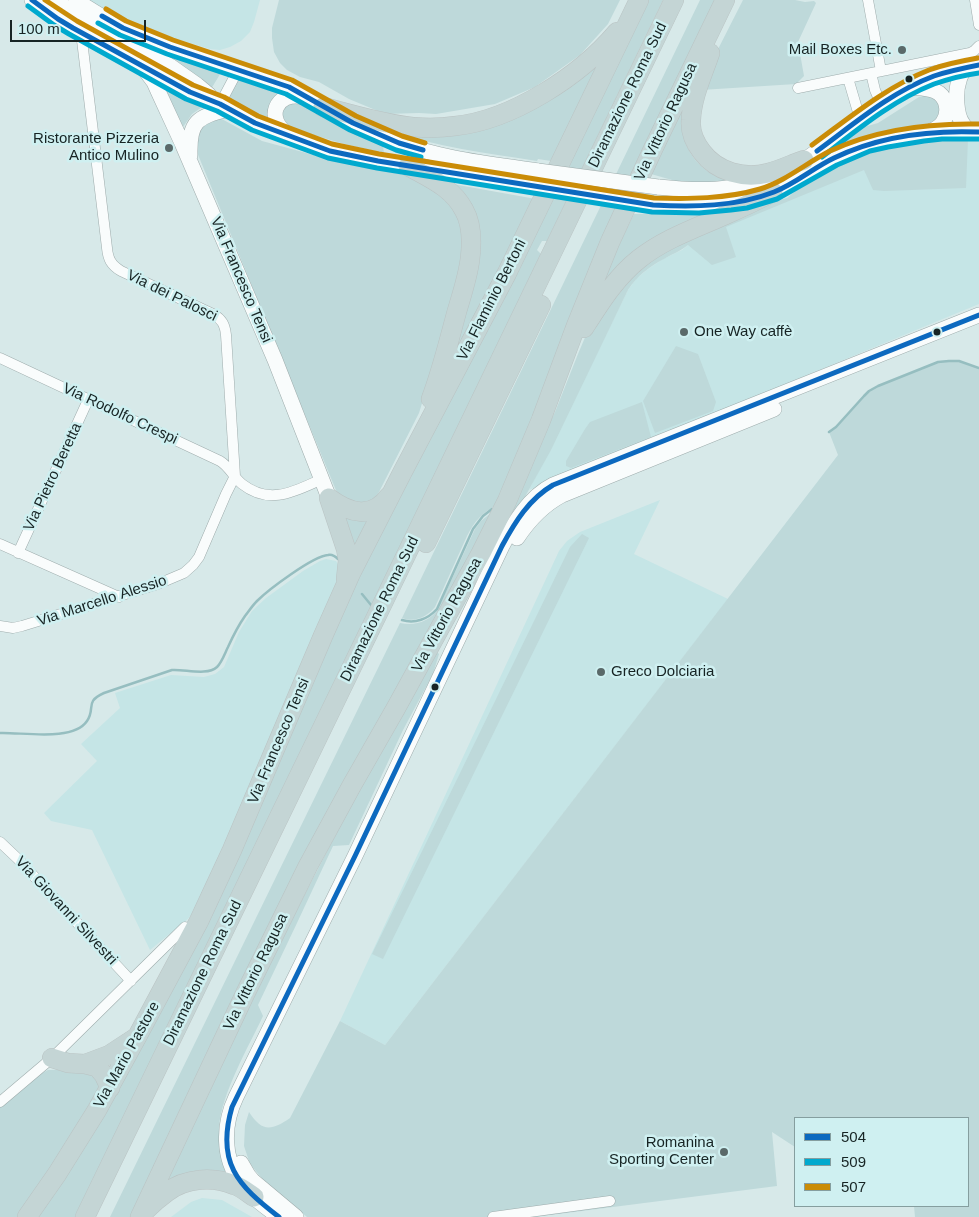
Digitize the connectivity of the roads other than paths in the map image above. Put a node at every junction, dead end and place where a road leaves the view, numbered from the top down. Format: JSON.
{"nodes":[{"id":1,"x":32,"y":0,"type":"edge"},
{"id":2,"x":54,"y":0,"type":"edge"},
{"id":3,"x":76,"y":0,"type":"edge"},
{"id":4,"x":639,"y":0,"type":"edge"},
{"id":5,"x":674,"y":0,"type":"edge"},
{"id":6,"x":688,"y":0,"type":"edge"},
{"id":7,"x":725,"y":0,"type":"edge"},
{"id":8,"x":868,"y":0,"type":"edge"},
{"id":9,"x":975,"y":0,"type":"edge"},
{"id":10,"x":979,"y":25,"type":"edge"},
{"id":11,"x":81,"y":32,"type":"junction"},
{"id":12,"x":979,"y":46,"type":"edge"},
{"id":13,"x":973,"y":66,"type":"edge"},
{"id":14,"x":143,"y":67,"type":"junction"},
{"id":15,"x":238,"y":70,"type":"junction"},
{"id":16,"x":876,"y":72,"type":"junction"},
{"id":17,"x":848,"y":78,"type":"junction"},
{"id":18,"x":798,"y":88,"type":"dead end"},
{"id":19,"x":910,"y":88,"type":"junction"},
{"id":20,"x":318,"y":104,"type":"junction"},
{"id":21,"x":881,"y":104,"type":"junction"},
{"id":22,"x":224,"y":106,"type":"junction"},
{"id":23,"x":860,"y":119,"type":"junction"},
{"id":24,"x":930,"y":132,"type":"junction"},
{"id":25,"x":976,"y":132,"type":"edge"},
{"id":26,"x":298,"y":139,"type":"junction"},
{"id":27,"x":804,"y":160,"type":"junction"},
{"id":28,"x":190,"y":161,"type":"junction"},
{"id":29,"x":408,"y":166,"type":"junction"},
{"id":30,"x":774,"y":192,"type":"junction"},
{"id":31,"x":979,"y":315,"type":"edge"},
{"id":32,"x":979,"y":326,"type":"edge"},
{"id":33,"x":0,"y":358,"type":"edge"},
{"id":34,"x":558,"y":372,"type":"junction"},
{"id":35,"x":88,"y":400,"type":"junction"},
{"id":36,"x":402,"y":473,"type":"junction"},
{"id":37,"x":234,"y":476,"type":"junction"},
{"id":38,"x":322,"y":479,"type":"junction"},
{"id":39,"x":553,"y":486,"type":"junction"},
{"id":40,"x":392,"y":494,"type":"junction"},
{"id":41,"x":329,"y":498,"type":"junction"},
{"id":42,"x":538,"y":512,"type":"junction"},
{"id":43,"x":0,"y":544,"type":"edge"},
{"id":44,"x":18,"y":553,"type":"junction"},
{"id":45,"x":340,"y":596,"type":"junction"},
{"id":46,"x":119,"y":597,"type":"junction"},
{"id":47,"x":0,"y":626,"type":"edge"},
{"id":48,"x":0,"y":842,"type":"edge"},
{"id":49,"x":216,"y":886,"type":"joint"},
{"id":50,"x":185,"y":927,"type":"dead end"},
{"id":51,"x":131,"y":981,"type":"junction"},
{"id":52,"x":138,"y":1036,"type":"junction"},
{"id":53,"x":52,"y":1058,"type":"junction"},
{"id":54,"x":85,"y":1064,"type":"junction"},
{"id":55,"x":110,"y":1088,"type":"junction"},
{"id":56,"x":0,"y":1102,"type":"edge"},
{"id":57,"x":254,"y":1197,"type":"junction"},
{"id":58,"x":610,"y":1201,"type":"dead end"},
{"id":59,"x":141,"y":1215,"type":"edge"},
{"id":60,"x":27,"y":1217,"type":"edge"},
{"id":61,"x":85,"y":1217,"type":"edge"},
{"id":62,"x":100,"y":1217,"type":"edge"},
{"id":63,"x":279,"y":1217,"type":"edge"},
{"id":64,"x":296,"y":1217,"type":"edge"},
{"id":65,"x":493,"y":1217,"type":"edge"}],
"edges":[{"from":1,"to":11,"type":"street"},
{"from":2,"to":22,"type":"street"},
{"from":3,"to":15,"type":"street"},
{"from":4,"to":20,"type":"highway"},
{"from":4,"to":36,"type":"highway","name":"Via Flaminio Bertoni"},
{"from":5,"to":61,"type":"highway","name":"Diramazione Roma Sud"},
{"from":6,"to":62,"type":"highway","name":"Diramazione Roma Sud"},
{"from":7,"to":27,"type":"highway"},
{"from":7,"to":34,"type":"highway","name":"Via Vittorio Ragusa"},
{"from":8,"to":16,"type":"street"},
{"from":9,"to":10,"type":"street"},
{"from":11,"to":14,"type":"street"},
{"from":11,"to":37,"type":"street","name":"Via dei Palosci"},
{"from":12,"to":16,"type":"street"},
{"from":13,"to":19,"type":"street"},
{"from":13,"to":25,"type":"street"},
{"from":14,"to":22,"type":"street"},
{"from":14,"to":28,"type":"street","name":"Via Francesco Tensi"},
{"from":15,"to":20,"type":"street"},
{"from":15,"to":22,"type":"street"},
{"from":16,"to":17,"type":"street"},
{"from":16,"to":21,"type":"street"},
{"from":17,"to":18,"type":"street"},
{"from":17,"to":23,"type":"street"},
{"from":19,"to":21,"type":"street"},
{"from":19,"to":24,"type":"street"},
{"from":20,"to":26,"type":"street"},
{"from":20,"to":27,"type":"street","bridge":true},
{"from":21,"to":23,"type":"street"},
{"from":22,"to":26,"type":"street"},
{"from":22,"to":28,"type":"street"},
{"from":23,"to":27,"type":"street"},
{"from":24,"to":25,"type":"street"},
{"from":24,"to":30,"type":"street"},
{"from":26,"to":29,"type":"street"},
{"from":28,"to":38,"type":"street","name":"Via Francesco Tensi"},
{"from":29,"to":30,"type":"street","bridge":true},
{"from":29,"to":36,"type":"highway"},
{"from":30,"to":34,"type":"highway"},
{"from":31,"to":39,"type":"street"},
{"from":32,"to":42,"type":"street"},
{"from":33,"to":35,"type":"street","name":"Via Rodolfo Crespi"},
{"from":34,"to":59,"type":"highway","name":"Via Vittorio Ragusa"},
{"from":35,"to":37,"type":"street","name":"Via Rodolfo Crespi"},
{"from":35,"to":44,"type":"street","name":"Via Pietro Beretta"},
{"from":36,"to":40,"type":"highway","name":"Via Flaminio Bertoni"},
{"from":37,"to":38,"type":"street","name":"Via Rodolfo Crespi"},
{"from":37,"to":46,"type":"street","name":"Via Marcello Alessio"},
{"from":38,"to":41,"type":"street","name":"Via Francesco Tensi"},
{"from":39,"to":42,"type":"street"},
{"from":39,"to":57,"type":"street"},
{"from":40,"to":41,"type":"highway"},
{"from":40,"to":45,"type":"highway","name":"Via Flaminio Bertoni"},
{"from":41,"to":45,"type":"highway"},
{"from":42,"to":64,"type":"street"},
{"from":43,"to":44,"type":"street"},
{"from":44,"to":46,"type":"street"},
{"from":45,"to":49,"type":"highway","name":"Via Francesco Tensi"},
{"from":46,"to":47,"type":"street","name":"Via Marcello Alessio"},
{"from":48,"to":51,"type":"street","name":"Via Giovanni Silvestri"},
{"from":49,"to":52,"type":"highway","name":"Via Mario Pastore"},
{"from":50,"to":51,"type":"street"},
{"from":51,"to":53,"type":"street"},
{"from":52,"to":54,"type":"highway"},
{"from":52,"to":55,"type":"highway","name":"Via Mario Pastore"},
{"from":53,"to":54,"type":"highway"},
{"from":53,"to":56,"type":"street"},
{"from":54,"to":55,"type":"highway"},
{"from":55,"to":60,"type":"highway","name":"Via Mario Pastore"},
{"from":57,"to":59,"type":"highway"},
{"from":57,"to":63,"type":"street"},
{"from":58,"to":65,"type":"street"}]}
